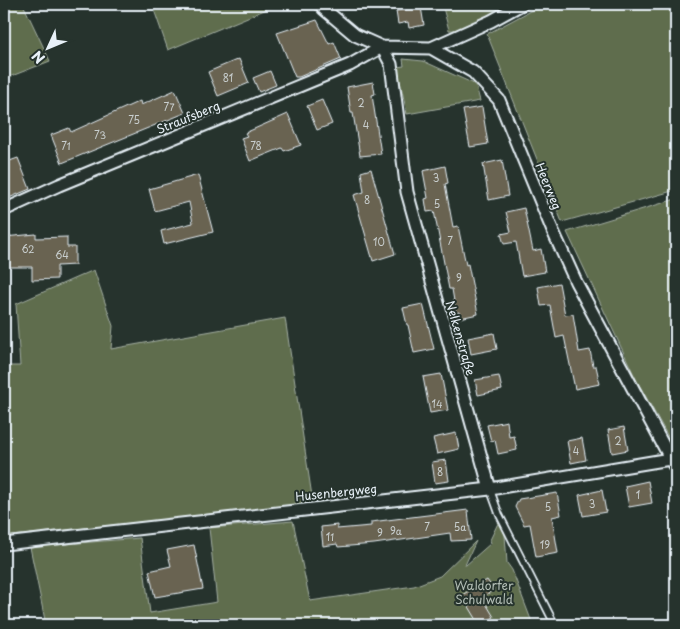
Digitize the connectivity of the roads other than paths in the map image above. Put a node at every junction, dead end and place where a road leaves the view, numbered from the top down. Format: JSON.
{"nodes":[{"id":1,"x":320,"y":4,"type":"edge"},
{"id":2,"x":522,"y":4,"type":"edge"},
{"id":3,"x":382,"y":47,"type":"junction"},
{"id":4,"x":431,"y":48,"type":"junction"},
{"id":5,"x":4,"y":210,"type":"edge"},
{"id":6,"x":670,"y":459,"type":"junction"},
{"id":7,"x":676,"y":469,"type":"edge"},
{"id":8,"x":490,"y":489,"type":"junction"},
{"id":9,"x":4,"y":544,"type":"edge"},
{"id":10,"x":555,"y":625,"type":"edge"}],
"edges":[{"from":1,"to":3,"type":"street","name":"Heerweg"},
{"from":2,"to":4,"type":"street"},
{"from":3,"to":4,"type":"street","name":"Heerweg"},
{"from":3,"to":5,"type":"street","name":"Straufsberg"},
{"from":3,"to":8,"type":"street","name":"Nelkenstraße"},
{"from":4,"to":6,"type":"street","name":"Heerweg"},
{"from":6,"to":7,"type":"street","name":"Heerweg"},
{"from":6,"to":8,"type":"street","name":"Husenbergweg"},
{"from":8,"to":9,"type":"street","name":"Husenbergweg"},
{"from":8,"to":10,"type":"lane","name":"Nelkenstraße"}]}
